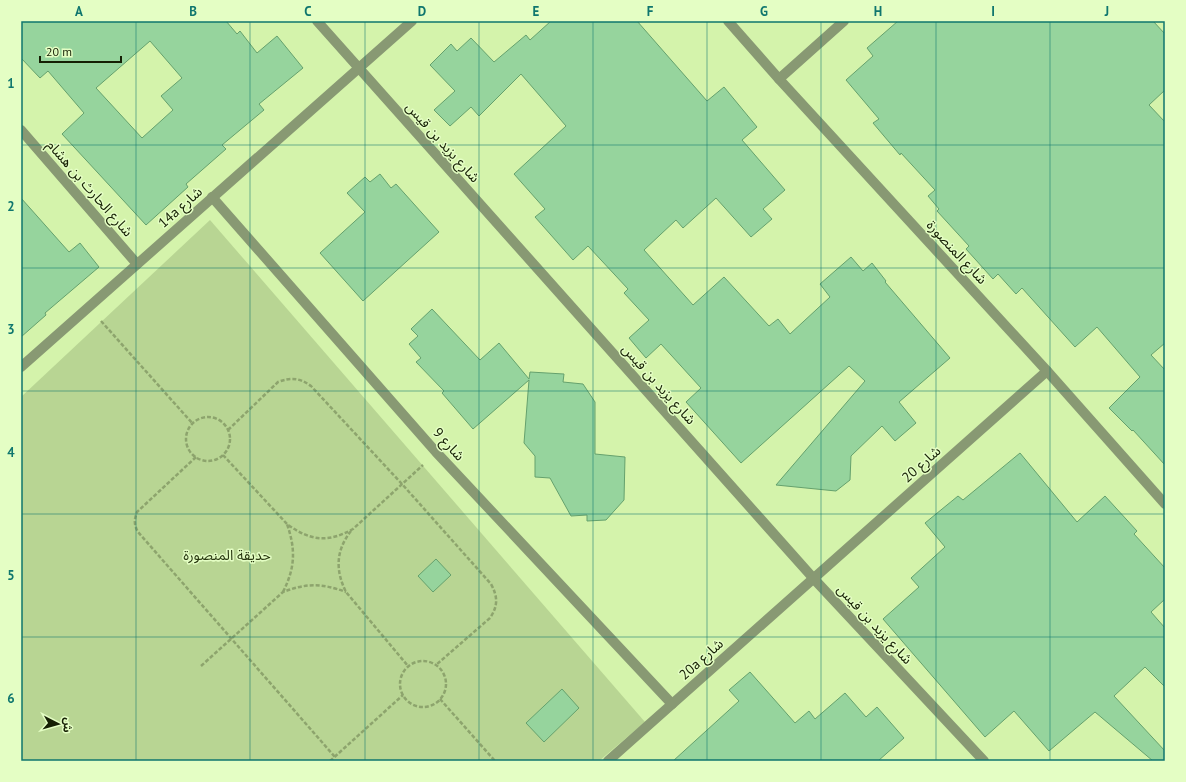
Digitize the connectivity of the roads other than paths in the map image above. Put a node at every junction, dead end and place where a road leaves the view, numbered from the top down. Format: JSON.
{"nodes":[{"id":1,"x":317,"y":21,"type":"edge"},
{"id":2,"x":412,"y":21,"type":"edge"},
{"id":3,"x":728,"y":21,"type":"edge"},
{"id":4,"x":844,"y":21,"type":"edge"},
{"id":5,"x":358,"y":67,"type":"junction"},
{"id":6,"x":779,"y":79,"type":"junction"},
{"id":7,"x":21,"y":130,"type":"edge"},
{"id":8,"x":212,"y":197,"type":"junction"},
{"id":9,"x":137,"y":264,"type":"junction"},
{"id":10,"x":21,"y":367,"type":"edge"},
{"id":11,"x":1047,"y":371,"type":"junction"},
{"id":12,"x":1165,"y":504,"type":"edge"},
{"id":13,"x":814,"y":579,"type":"junction"},
{"id":14,"x":672,"y":704,"type":"junction"},
{"id":15,"x":608,"y":761,"type":"edge"},
{"id":16,"x":984,"y":761,"type":"edge"}],
"edges":[{"from":1,"to":5,"type":"street","name":"شارع يزيد بن قيس"},
{"from":2,"to":5,"type":"street","name":"14a شارع"},
{"from":3,"to":6,"type":"street","name":"شارع المنصورة"},
{"from":4,"to":6,"type":"street"},
{"from":5,"to":8,"type":"street","name":"14a شارع"},
{"from":5,"to":13,"type":"street","name":"شارع يزيد بن قيس"},
{"from":6,"to":11,"type":"street","name":"شارع المنصورة"},
{"from":7,"to":9,"type":"street","name":"شارع الحارث بن هشام"},
{"from":8,"to":9,"type":"street","name":"14a شارع"},
{"from":8,"to":14,"type":"street","name":"شارع 9"},
{"from":9,"to":10,"type":"street","name":"14a شارع"},
{"from":11,"to":12,"type":"street","name":"شارع المنصورة"},
{"from":11,"to":13,"type":"street","name":"شارع 20"},
{"from":13,"to":14,"type":"street","name":"20a شارع"},
{"from":13,"to":16,"type":"street","name":"شارع يزيد بن قيس"},
{"from":14,"to":15,"type":"street","name":"20a شارع"}]}
